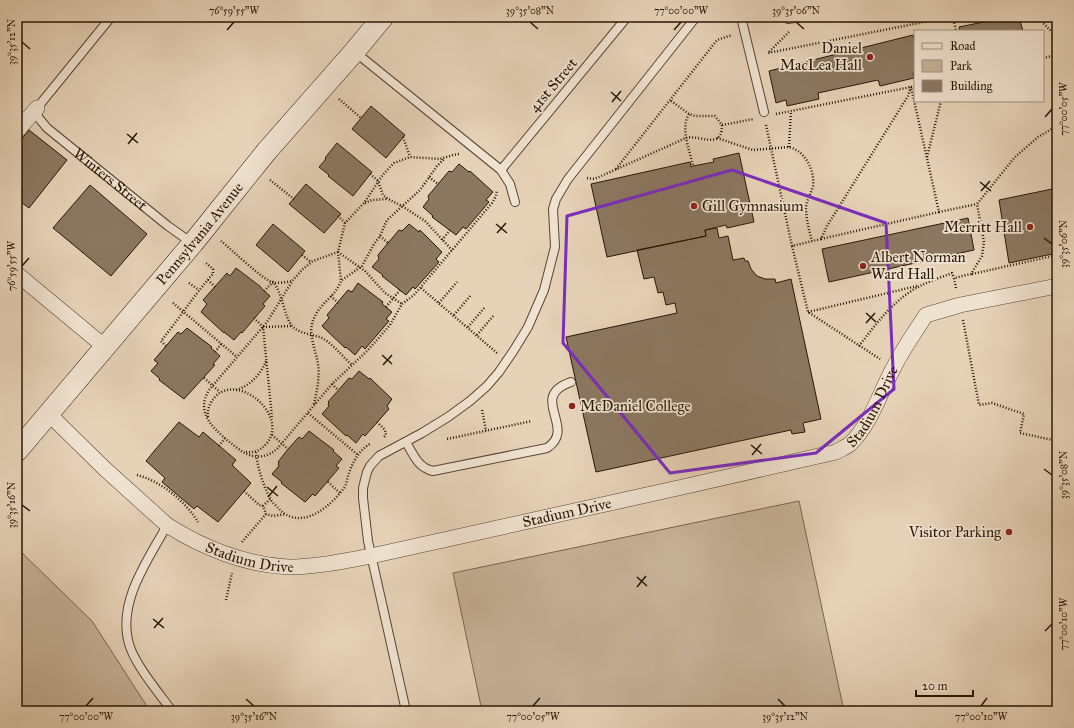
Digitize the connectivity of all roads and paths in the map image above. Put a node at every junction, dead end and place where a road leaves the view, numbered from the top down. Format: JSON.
{"nodes":[{"id":1,"x":111,"y":17,"type":"edge"},
{"id":2,"x":383,"y":17,"type":"edge"},
{"id":3,"x":627,"y":17,"type":"edge"},
{"id":4,"x":696,"y":17,"type":"edge"},
{"id":5,"x":741,"y":17,"type":"edge"},
{"id":6,"x":801,"y":17,"type":"edge"},
{"id":7,"x":949,"y":17,"type":"edge"},
{"id":8,"x":953,"y":17,"type":"edge"},
{"id":9,"x":1036,"y":17,"type":"edge"},
{"id":10,"x":788,"y":19,"type":"dead end"},
{"id":11,"x":956,"y":30,"type":"edge"},
{"id":12,"x":790,"y":31,"type":"dead end"},
{"id":13,"x":736,"y":34,"type":"dead end"},
{"id":14,"x":1057,"y":37,"type":"edge"},
{"id":15,"x":354,"y":52,"type":"junction"},
{"id":16,"x":1057,"y":55,"type":"edge"},
{"id":17,"x":1044,"y":58,"type":"edge"},
{"id":18,"x":914,"y":86,"type":"edge"},
{"id":19,"x":911,"y":87,"type":"junction"},
{"id":20,"x":339,"y":99,"type":"dead end"},
{"id":21,"x":670,"y":100,"type":"junction"},
{"id":22,"x":914,"y":100,"type":"edge"},
{"id":23,"x":914,"y":102,"type":"edge"},
{"id":24,"x":941,"y":102,"type":"edge"},
{"id":25,"x":37,"y":108,"type":"junction"},
{"id":26,"x":791,"y":111,"type":"junction"},
{"id":27,"x":689,"y":114,"type":"junction"},
{"id":28,"x":764,"y":115,"type":"junction"},
{"id":29,"x":361,"y":118,"type":"dead end"},
{"id":30,"x":722,"y":125,"type":"junction"},
{"id":31,"x":17,"y":132,"type":"edge"},
{"id":32,"x":403,"y":137,"type":"dead end"},
{"id":33,"x":686,"y":138,"type":"junction"},
{"id":34,"x":717,"y":138,"type":"junction"},
{"id":35,"x":789,"y":147,"type":"junction"},
{"id":36,"x":771,"y":149,"type":"junction"},
{"id":37,"x":462,"y":154,"type":"dead end"},
{"id":38,"x":410,"y":157,"type":"junction"},
{"id":39,"x":927,"y":157,"type":"junction"},
{"id":40,"x":444,"y":158,"type":"junction"},
{"id":41,"x":694,"y":166,"type":"dead end"},
{"id":42,"x":501,"y":170,"type":"junction"},
{"id":43,"x":615,"y":170,"type":"junction"},
{"id":44,"x":370,"y":174,"type":"dead end"},
{"id":45,"x":429,"y":177,"type":"junction"},
{"id":46,"x":587,"y":178,"type":"dead end"},
{"id":47,"x":270,"y":180,"type":"dead end"},
{"id":48,"x":378,"y":181,"type":"junction"},
{"id":49,"x":438,"y":184,"type":"dead end"},
{"id":50,"x":497,"y":188,"type":"dead end"},
{"id":51,"x":294,"y":199,"type":"dead end"},
{"id":52,"x":388,"y":199,"type":"junction"},
{"id":53,"x":515,"y":202,"type":"dead end"},
{"id":54,"x":364,"y":203,"type":"junction"},
{"id":55,"x":977,"y":204,"type":"dead end"},
{"id":56,"x":402,"y":206,"type":"junction"},
{"id":57,"x":939,"y":212,"type":"junction"},
{"id":58,"x":338,"y":216,"type":"dead end"},
{"id":59,"x":345,"y":222,"type":"junction"},
{"id":60,"x":450,"y":230,"type":"dead end"},
{"id":61,"x":380,"y":236,"type":"junction"},
{"id":62,"x":821,"y":239,"type":"junction"},
{"id":63,"x":220,"y":240,"type":"dead end"},
{"id":64,"x":442,"y":240,"type":"junction"},
{"id":65,"x":812,"y":241,"type":"junction"},
{"id":66,"x":193,"y":243,"type":"junction"},
{"id":67,"x":388,"y":243,"type":"dead end"},
{"id":68,"x":792,"y":246,"type":"junction"},
{"id":69,"x":452,"y":250,"type":"junction"},
{"id":70,"x":338,"y":252,"type":"junction"},
{"id":71,"x":302,"y":254,"type":"dead end"},
{"id":72,"x":1057,"y":255,"type":"edge"},
{"id":73,"x":311,"y":262,"type":"junction"},
{"id":74,"x":206,"y":263,"type":"dead end"},
{"id":75,"x":360,"y":268,"type":"junction"},
{"id":76,"x":17,"y":274,"type":"edge"},
{"id":77,"x":971,"y":274,"type":"dead end"},
{"id":78,"x":954,"y":278,"type":"dead end"},
{"id":79,"x":208,"y":280,"type":"junction"},
{"id":80,"x":293,"y":280,"type":"junction"},
{"id":81,"x":341,"y":281,"type":"junction"},
{"id":82,"x":273,"y":282,"type":"junction"},
{"id":83,"x":457,"y":282,"type":"dead end"},
{"id":84,"x":189,"y":283,"type":"dead end"},
{"id":85,"x":920,"y":286,"type":"junction"},
{"id":86,"x":1057,"y":286,"type":"edge"},
{"id":87,"x":215,"y":287,"type":"dead end"},
{"id":88,"x":421,"y":288,"type":"junction"},
{"id":89,"x":199,"y":290,"type":"junction"},
{"id":90,"x":400,"y":290,"type":"dead end"},
{"id":91,"x":264,"y":292,"type":"dead end"},
{"id":92,"x":471,"y":295,"type":"dead end"},
{"id":93,"x":331,"y":296,"type":"junction"},
{"id":94,"x":394,"y":298,"type":"junction"},
{"id":95,"x":282,"y":300,"type":"junction"},
{"id":96,"x":338,"y":302,"type":"dead end"},
{"id":97,"x":172,"y":303,"type":"dead end"},
{"id":98,"x":439,"y":303,"type":"junction"},
{"id":99,"x":402,"y":304,"type":"junction"},
{"id":100,"x":386,"y":307,"type":"dead end"},
{"id":101,"x":485,"y":307,"type":"dead end"},
{"id":102,"x":184,"y":312,"type":"junction"},
{"id":103,"x":808,"y":312,"type":"junction"},
{"id":104,"x":454,"y":315,"type":"junction"},
{"id":105,"x":494,"y":315,"type":"dead end"},
{"id":106,"x":254,"y":318,"type":"dead end"},
{"id":107,"x":293,"y":326,"type":"junction"},
{"id":108,"x":263,"y":327,"type":"junction"},
{"id":109,"x":468,"y":327,"type":"junction"},
{"id":110,"x":311,"y":335,"type":"junction"},
{"id":111,"x":477,"y":335,"type":"junction"},
{"id":112,"x":222,"y":343,"type":"junction"},
{"id":113,"x":166,"y":346,"type":"dead end"},
{"id":114,"x":859,"y":346,"type":"junction"},
{"id":115,"x":105,"y":347,"type":"junction"},
{"id":116,"x":215,"y":352,"type":"dead end"},
{"id":117,"x":499,"y":355,"type":"dead end"},
{"id":118,"x":237,"y":357,"type":"junction"},
{"id":119,"x":267,"y":360,"type":"junction"},
{"id":120,"x":352,"y":365,"type":"junction"},
{"id":121,"x":893,"y":368,"type":"junction"},
{"id":122,"x":204,"y":378,"type":"dead end"},
{"id":123,"x":571,"y":382,"type":"dead end"},
{"id":124,"x":332,"y":384,"type":"junction"},
{"id":125,"x":213,"y":386,"type":"junction"},
{"id":126,"x":236,"y":390,"type":"junction"},
{"id":127,"x":338,"y":390,"type":"dead end"},
{"id":128,"x":220,"y":392,"type":"junction"},
{"id":129,"x":314,"y":404,"type":"junction"},
{"id":130,"x":482,"y":410,"type":"dead end"},
{"id":131,"x":308,"y":412,"type":"junction"},
{"id":132,"x":49,"y":414,"type":"junction"},
{"id":133,"x":208,"y":420,"type":"junction"},
{"id":134,"x":532,"y":421,"type":"dead end"},
{"id":135,"x":272,"y":422,"type":"junction"},
{"id":136,"x":377,"y":422,"type":"dead end"},
{"id":137,"x":486,"y":430,"type":"junction"},
{"id":138,"x":272,"y":435,"type":"junction"},
{"id":139,"x":225,"y":438,"type":"junction"},
{"id":140,"x":446,"y":439,"type":"dead end"},
{"id":141,"x":379,"y":440,"type":"dead end"},
{"id":142,"x":375,"y":442,"type":"dead end"},
{"id":143,"x":406,"y":442,"type":"junction"},
{"id":144,"x":282,"y":443,"type":"junction"},
{"id":145,"x":219,"y":446,"type":"dead end"},
{"id":146,"x":288,"y":449,"type":"dead end"},
{"id":147,"x":17,"y":452,"type":"edge"},
{"id":148,"x":243,"y":452,"type":"junction"},
{"id":149,"x":256,"y":452,"type":"junction"},
{"id":150,"x":358,"y":455,"type":"junction"},
{"id":151,"x":256,"y":456,"type":"junction"},
{"id":152,"x":137,"y":475,"type":"dead end"},
{"id":153,"x":328,"y":482,"type":"dead end"},
{"id":154,"x":244,"y":491,"type":"dead end"},
{"id":155,"x":340,"y":492,"type":"junction"},
{"id":156,"x":270,"y":499,"type":"junction"},
{"id":157,"x":263,"y":506,"type":"junction"},
{"id":158,"x":266,"y":514,"type":"junction"},
{"id":159,"x":286,"y":514,"type":"junction"},
{"id":160,"x":167,"y":525,"type":"junction"},
{"id":161,"x":199,"y":525,"type":"dead end"},
{"id":162,"x":241,"y":544,"type":"dead end"},
{"id":163,"x":371,"y":556,"type":"junction"},
{"id":164,"x":232,"y":576,"type":"dead end"},
{"id":165,"x":226,"y":600,"type":"dead end"},
{"id":166,"x":172,"y":711,"type":"edge"},
{"id":167,"x":406,"y":711,"type":"edge"}],
"edges":[{"from":1,"to":25,"type":"lane"},
{"from":2,"to":15,"type":"main road","name":"Pennsylvania Avenue"},
{"from":3,"to":42,"type":"lane","name":"41st Street"},
{"from":4,"to":143,"type":"lane"},
{"from":5,"to":28,"type":"lane"},
{"from":6,"to":10,"type":"lane"},
{"from":7,"to":12,"type":"path"},
{"from":8,"to":11,"type":"path"},
{"from":9,"to":14,"type":"path"},
{"from":13,"to":21,"type":"path"},
{"from":15,"to":42,"type":"lane"},
{"from":15,"to":66,"type":"main road","name":"Pennsylvania Avenue"},
{"from":16,"to":17,"type":"path"},
{"from":18,"to":19,"type":"path"},
{"from":19,"to":22,"type":"path"},
{"from":19,"to":26,"type":"path"},
{"from":19,"to":62,"type":"path"},
{"from":20,"to":29,"type":"path"},
{"from":21,"to":27,"type":"path"},
{"from":21,"to":43,"type":"path"},
{"from":23,"to":39,"type":"path"},
{"from":24,"to":39,"type":"path"},
{"from":25,"to":31,"type":"street"},
{"from":25,"to":66,"type":"lane","name":"Winters Street"},
{"from":26,"to":28,"type":"path"},
{"from":26,"to":35,"type":"path"},
{"from":27,"to":30,"type":"path"},
{"from":27,"to":33,"type":"path"},
{"from":28,"to":30,"type":"path"},
{"from":28,"to":36,"type":"path"},
{"from":30,"to":34,"type":"path"},
{"from":32,"to":38,"type":"path"},
{"from":33,"to":34,"type":"path"},
{"from":33,"to":41,"type":"path"},
{"from":33,"to":43,"type":"path"},
{"from":34,"to":36,"type":"path"},
{"from":35,"to":36,"type":"path"},
{"from":35,"to":65,"type":"path"},
{"from":36,"to":68,"type":"path"},
{"from":37,"to":40,"type":"path"},
{"from":38,"to":40,"type":"path"},
{"from":38,"to":48,"type":"path"},
{"from":39,"to":57,"type":"path"},
{"from":40,"to":45,"type":"path"},
{"from":42,"to":53,"type":"lane"},
{"from":43,"to":46,"type":"path"},
{"from":44,"to":48,"type":"path"},
{"from":45,"to":49,"type":"path"},
{"from":45,"to":56,"type":"path"},
{"from":47,"to":51,"type":"path"},
{"from":48,"to":52,"type":"path"},
{"from":48,"to":54,"type":"path"},
{"from":50,"to":69,"type":"path"},
{"from":52,"to":54,"type":"path"},
{"from":52,"to":56,"type":"path"},
{"from":54,"to":59,"type":"path"},
{"from":55,"to":57,"type":"path"},
{"from":56,"to":61,"type":"path"},
{"from":56,"to":64,"type":"path"},
{"from":57,"to":62,"type":"path"},
{"from":58,"to":59,"type":"path"},
{"from":59,"to":70,"type":"path"},
{"from":60,"to":64,"type":"path"},
{"from":61,"to":67,"type":"path"},
{"from":61,"to":75,"type":"path"},
{"from":62,"to":65,"type":"path"},
{"from":63,"to":82,"type":"path"},
{"from":64,"to":69,"type":"path"},
{"from":65,"to":68,"type":"path"},
{"from":66,"to":115,"type":"main road","name":"Pennsylvania Avenue"},
{"from":68,"to":103,"type":"path"},
{"from":69,"to":88,"type":"path"},
{"from":70,"to":73,"type":"path"},
{"from":70,"to":75,"type":"path"},
{"from":70,"to":81,"type":"path"},
{"from":71,"to":73,"type":"path"},
{"from":72,"to":77,"type":"path"},
{"from":73,"to":80,"type":"path"},
{"from":74,"to":79,"type":"path"},
{"from":75,"to":81,"type":"path"},
{"from":75,"to":94,"type":"path"},
{"from":76,"to":115,"type":"street"},
{"from":78,"to":85,"type":"path"},
{"from":79,"to":87,"type":"path"},
{"from":79,"to":89,"type":"path"},
{"from":80,"to":82,"type":"path"},
{"from":80,"to":95,"type":"path"},
{"from":81,"to":93,"type":"path"},
{"from":82,"to":91,"type":"path"},
{"from":82,"to":95,"type":"path"},
{"from":83,"to":98,"type":"path"},
{"from":84,"to":89,"type":"path"},
{"from":85,"to":103,"type":"path"},
{"from":85,"to":114,"type":"path"},
{"from":86,"to":121,"type":"street","name":"Stadium Drive"},
{"from":88,"to":98,"type":"path"},
{"from":88,"to":99,"type":"path"},
{"from":89,"to":102,"type":"path"},
{"from":90,"to":94,"type":"path"},
{"from":92,"to":104,"type":"path"},
{"from":93,"to":96,"type":"path"},
{"from":93,"to":110,"type":"path"},
{"from":94,"to":99,"type":"path"},
{"from":94,"to":100,"type":"path"},
{"from":95,"to":107,"type":"path"},
{"from":95,"to":108,"type":"path"},
{"from":97,"to":102,"type":"path"},
{"from":98,"to":104,"type":"path"},
{"from":99,"to":120,"type":"path"},
{"from":101,"to":109,"type":"path"},
{"from":102,"to":112,"type":"path"},
{"from":102,"to":113,"type":"path"},
{"from":103,"to":114,"type":"path"},
{"from":104,"to":109,"type":"path"},
{"from":105,"to":111,"type":"path"},
{"from":106,"to":108,"type":"path"},
{"from":107,"to":108,"type":"path"},
{"from":107,"to":110,"type":"path"},
{"from":108,"to":118,"type":"path"},
{"from":108,"to":119,"type":"path"},
{"from":109,"to":111,"type":"path"},
{"from":110,"to":120,"type":"path"},
{"from":110,"to":129,"type":"path"},
{"from":111,"to":117,"type":"path"},
{"from":112,"to":116,"type":"path"},
{"from":112,"to":118,"type":"path"},
{"from":114,"to":121,"type":"path"},
{"from":115,"to":132,"type":"main road","name":"Pennsylvania Avenue"},
{"from":118,"to":125,"type":"path"},
{"from":119,"to":126,"type":"path"},
{"from":119,"to":135,"type":"path"},
{"from":120,"to":124,"type":"path"},
{"from":121,"to":163,"type":"street","name":"Stadium Drive"},
{"from":122,"to":125,"type":"path"},
{"from":123,"to":143,"type":"lane"},
{"from":124,"to":127,"type":"path"},
{"from":124,"to":129,"type":"path"},
{"from":125,"to":128,"type":"path"},
{"from":125,"to":133,"type":"path"},
{"from":126,"to":128,"type":"path"},
{"from":126,"to":135,"type":"path"},
{"from":128,"to":133,"type":"path"},
{"from":129,"to":131,"type":"path"},
{"from":130,"to":137,"type":"path"},
{"from":131,"to":144,"type":"path"},
{"from":131,"to":150,"type":"path"},
{"from":132,"to":147,"type":"main road","name":"Pennsylvania Avenue"},
{"from":132,"to":160,"type":"street","name":"Stadium Drive"},
{"from":133,"to":139,"type":"path"},
{"from":134,"to":137,"type":"path"},
{"from":135,"to":138,"type":"path"},
{"from":136,"to":141,"type":"path"},
{"from":137,"to":140,"type":"path"},
{"from":138,"to":144,"type":"path"},
{"from":138,"to":149,"type":"path"},
{"from":139,"to":145,"type":"path"},
{"from":139,"to":148,"type":"path"},
{"from":142,"to":150,"type":"path"},
{"from":143,"to":163,"type":"lane"},
{"from":144,"to":146,"type":"path"},
{"from":144,"to":151,"type":"path"},
{"from":148,"to":149,"type":"path"},
{"from":148,"to":151,"type":"path"},
{"from":149,"to":151,"type":"path"},
{"from":150,"to":155,"type":"path"},
{"from":151,"to":156,"type":"path"},
{"from":152,"to":161,"type":"path"},
{"from":153,"to":155,"type":"path"},
{"from":154,"to":157,"type":"path"},
{"from":155,"to":159,"type":"path"},
{"from":156,"to":157,"type":"path"},
{"from":156,"to":159,"type":"path"},
{"from":157,"to":158,"type":"path"},
{"from":158,"to":159,"type":"path"},
{"from":158,"to":162,"type":"path"},
{"from":160,"to":163,"type":"street","name":"Stadium Drive"},
{"from":160,"to":166,"type":"lane"},
{"from":163,"to":167,"type":"lane"},
{"from":164,"to":165,"type":"path"}]}
